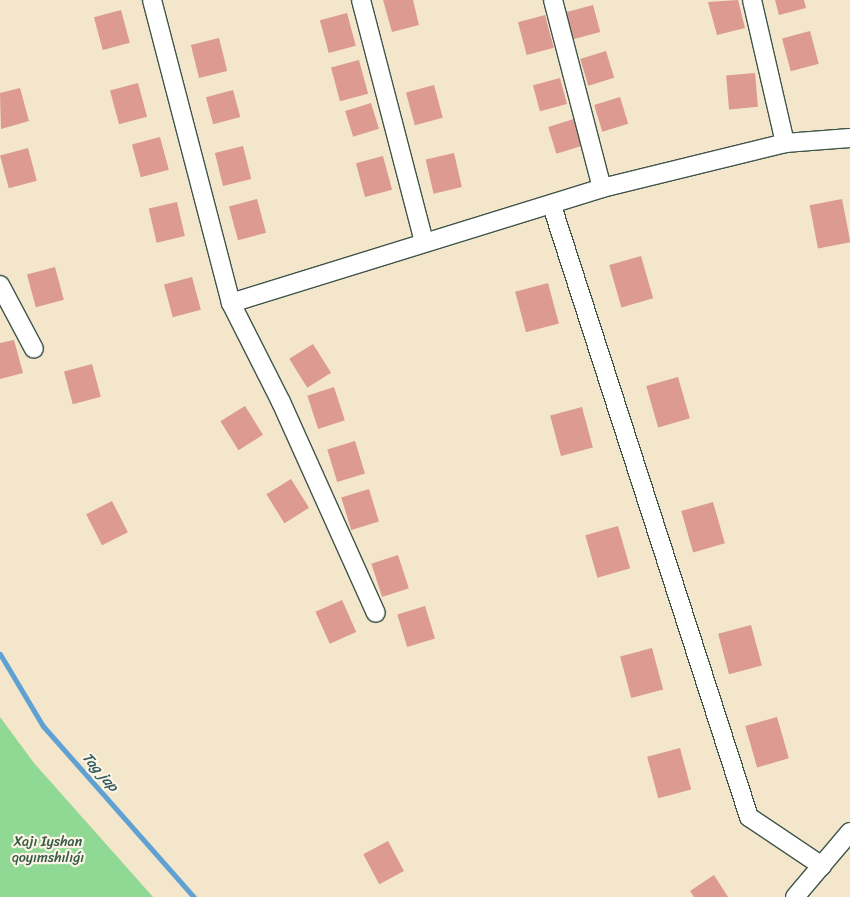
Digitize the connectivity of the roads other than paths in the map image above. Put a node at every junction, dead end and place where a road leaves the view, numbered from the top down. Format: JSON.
{"nodes":[{"id":1,"x":152,"y":0,"type":"edge"},
{"id":2,"x":361,"y":0,"type":"edge"},
{"id":3,"x":553,"y":0,"type":"edge"},
{"id":4,"x":752,"y":0,"type":"edge"},
{"id":5,"x":850,"y":138,"type":"edge"},
{"id":6,"x":785,"y":143,"type":"junction"},
{"id":7,"x":602,"y":188,"type":"junction"},
{"id":8,"x":552,"y":206,"type":"junction"},
{"id":9,"x":424,"y":241,"type":"junction"},
{"id":10,"x":0,"y":285,"type":"edge"},
{"id":11,"x":231,"y":303,"type":"junction"},
{"id":12,"x":34,"y":349,"type":"dead end"},
{"id":13,"x":376,"y":613,"type":"dead end"},
{"id":14,"x":850,"y":832,"type":"edge"},
{"id":15,"x":822,"y":866,"type":"junction"},
{"id":16,"x":796,"y":897,"type":"edge"}],
"edges":[{"from":1,"to":11,"type":"street"},
{"from":2,"to":9,"type":"street"},
{"from":3,"to":7,"type":"street"},
{"from":4,"to":6,"type":"street"},
{"from":5,"to":6,"type":"street"},
{"from":6,"to":7,"type":"street"},
{"from":7,"to":8,"type":"street"},
{"from":8,"to":9,"type":"street"},
{"from":8,"to":15,"type":"street"},
{"from":9,"to":11,"type":"street"},
{"from":10,"to":12,"type":"street"},
{"from":11,"to":13,"type":"street"},
{"from":14,"to":15,"type":"street"},
{"from":15,"to":16,"type":"street"}]}
